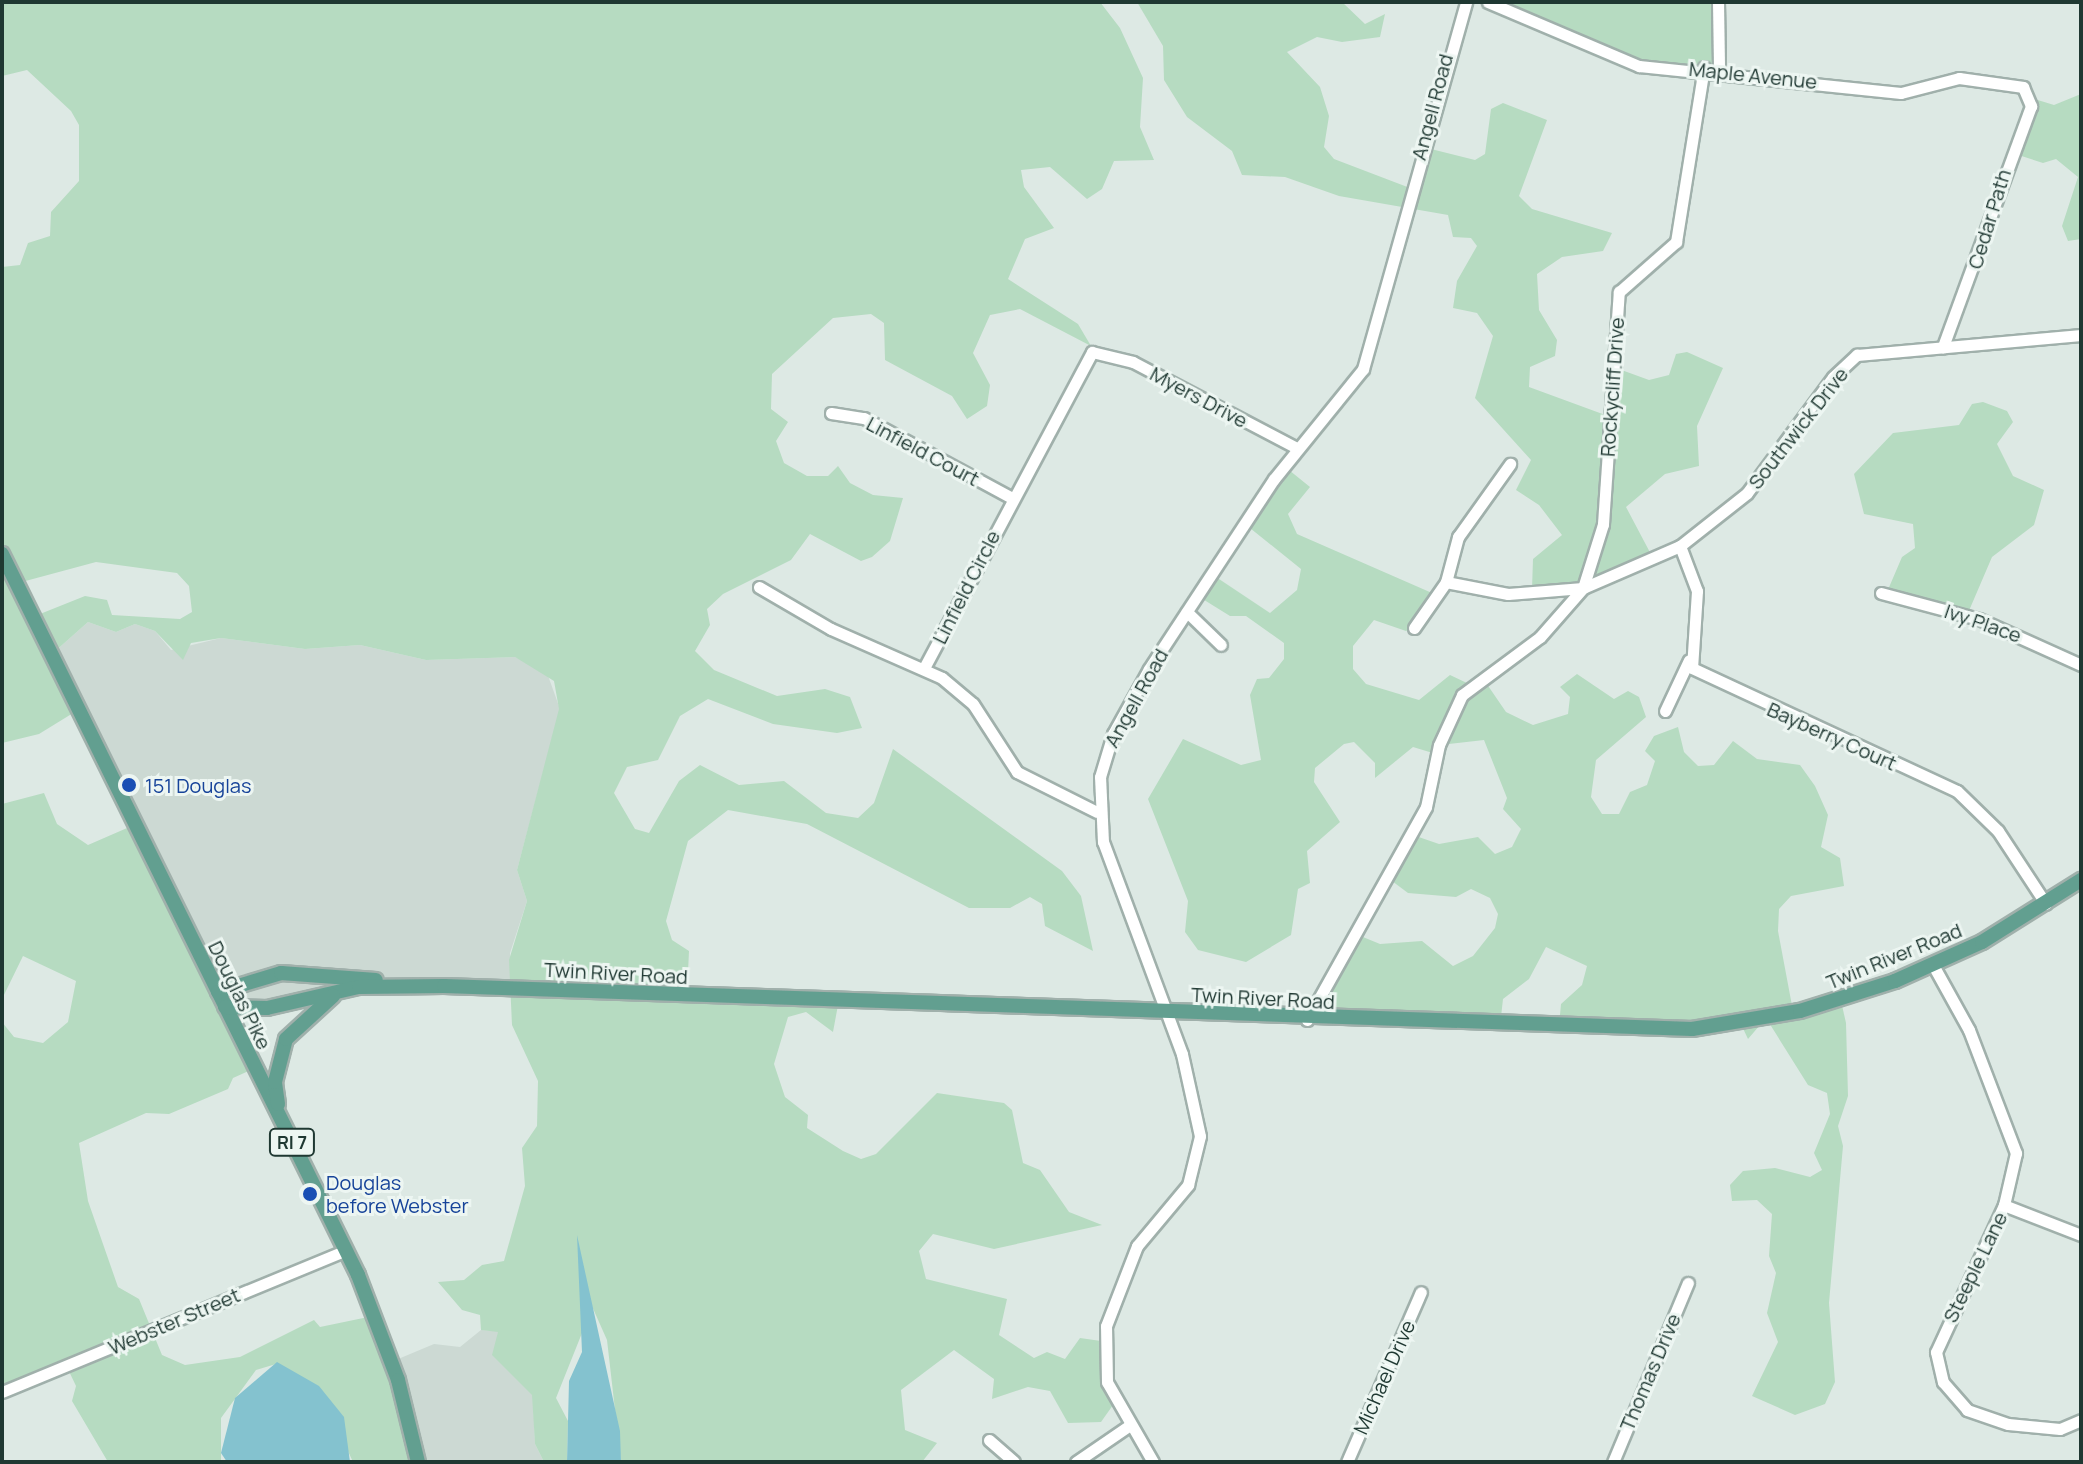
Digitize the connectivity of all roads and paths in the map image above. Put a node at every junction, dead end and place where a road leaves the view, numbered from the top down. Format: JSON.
{"nodes":[{"id":1,"x":1466,"y":2,"type":"edge"},
{"id":2,"x":1488,"y":2,"type":"edge"},
{"id":3,"x":1718,"y":2,"type":"edge"},
{"id":4,"x":1704,"y":67,"type":"junction"},
{"id":5,"x":1719,"y":69,"type":"junction"},
{"id":6,"x":2027,"y":91,"type":"joint"},
{"id":7,"x":2081,"y":335,"type":"edge"},
{"id":8,"x":1943,"y":347,"type":"junction"},
{"id":9,"x":1099,"y":350,"type":"joint"},
{"id":10,"x":831,"y":413,"type":"dead end"},
{"id":11,"x":1297,"y":448,"type":"junction"},
{"id":12,"x":1510,"y":464,"type":"dead end"},
{"id":13,"x":1012,"y":498,"type":"junction"},
{"id":14,"x":1680,"y":546,"type":"junction"},
{"id":15,"x":2,"y":554,"type":"edge"},
{"id":16,"x":1446,"y":582,"type":"junction"},
{"id":17,"x":759,"y":587,"type":"dead end"},
{"id":18,"x":1583,"y":588,"type":"junction"},
{"id":19,"x":1881,"y":593,"type":"dead end"},
{"id":20,"x":1187,"y":612,"type":"junction"},
{"id":21,"x":1414,"y":628,"type":"dead end"},
{"id":22,"x":1221,"y":645,"type":"dead end"},
{"id":23,"x":1689,"y":660,"type":"junction"},
{"id":24,"x":2081,"y":665,"type":"edge"},
{"id":25,"x":924,"y":668,"type":"junction"},
{"id":26,"x":1665,"y":711,"type":"dead end"},
{"id":27,"x":1097,"y":812,"type":"junction"},
{"id":28,"x":2081,"y":880,"type":"edge"},
{"id":29,"x":2046,"y":904,"type":"junction"},
{"id":30,"x":1933,"y":965,"type":"junction"},
{"id":31,"x":412,"y":986,"type":"junction"},
{"id":32,"x":349,"y":988,"type":"junction"},
{"id":33,"x":218,"y":992,"type":"junction"},
{"id":34,"x":225,"y":1007,"type":"junction"},
{"id":35,"x":1163,"y":1010,"type":"junction"},
{"id":36,"x":1307,"y":1020,"type":"junction"},
{"id":37,"x":285,"y":1127,"type":"junction"},
{"id":38,"x":2004,"y":1205,"type":"junction"},
{"id":39,"x":2081,"y":1235,"type":"edge"},
{"id":40,"x":346,"y":1250,"type":"junction"},
{"id":41,"x":1688,"y":1283,"type":"dead end"},
{"id":42,"x":1421,"y":1292,"type":"dead end"},
{"id":43,"x":2,"y":1392,"type":"edge"},
{"id":44,"x":2081,"y":1420,"type":"edge"},
{"id":45,"x":1130,"y":1425,"type":"junction"},
{"id":46,"x":989,"y":1440,"type":"dead end"},
{"id":47,"x":418,"y":1462,"type":"edge"},
{"id":48,"x":1014,"y":1462,"type":"edge"},
{"id":49,"x":1076,"y":1462,"type":"edge"},
{"id":50,"x":1153,"y":1462,"type":"edge"},
{"id":51,"x":1347,"y":1462,"type":"edge"},
{"id":52,"x":1613,"y":1462,"type":"edge"}],
"edges":[{"from":1,"to":11,"type":"street","name":"Angell Road"},
{"from":2,"to":4,"type":"street","name":"Maple Avenue"},
{"from":3,"to":5,"type":"street"},
{"from":4,"to":5,"type":"street","name":"Maple Avenue"},
{"from":4,"to":18,"type":"street","name":"Rockycliff Drive"},
{"from":5,"to":6,"type":"street","name":"Maple Avenue"},
{"from":6,"to":8,"type":"street","name":"Cedar Path"},
{"from":7,"to":8,"type":"street","name":"Southwick Drive"},
{"from":8,"to":14,"type":"street","name":"Southwick Drive"},
{"from":9,"to":11,"type":"street","name":"Myers Drive"},
{"from":9,"to":13,"type":"street","name":"Linfield Circle"},
{"from":10,"to":13,"type":"street","name":"Linfield Court"},
{"from":11,"to":20,"type":"street","name":"Angell Road"},
{"from":12,"to":16,"type":"street"},
{"from":13,"to":25,"type":"street","name":"Linfield Circle"},
{"from":14,"to":18,"type":"street","name":"Southwick Drive"},
{"from":14,"to":23,"type":"street"},
{"from":15,"to":33,"type":"main road","name":"Douglas Pike","number":"RI 7"},
{"from":16,"to":18,"type":"street"},
{"from":16,"to":21,"type":"street"},
{"from":17,"to":25,"type":"street"},
{"from":18,"to":36,"type":"street","name":"Southwick Drive"},
{"from":19,"to":24,"type":"street","name":"Ivy Place"},
{"from":20,"to":22,"type":"street"},
{"from":20,"to":27,"type":"street","name":"Angell Road"},
{"from":23,"to":26,"type":"street"},
{"from":23,"to":29,"type":"street","name":"Bayberry Court"},
{"from":25,"to":27,"type":"street","name":"Linfield Circle"},
{"from":27,"to":35,"type":"street"},
{"from":28,"to":29,"type":"main road","name":"Twin River Road"},
{"from":29,"to":30,"type":"main road","name":"Twin River Road"},
{"from":30,"to":36,"type":"main road","name":"Twin River Road"},
{"from":30,"to":38,"type":"street","name":"Steeple Lane"},
{"from":31,"to":32,"type":"main road","name":"Twin River Road"},
{"from":31,"to":33,"type":"main road","name":"Twin River Road"},
{"from":31,"to":35,"type":"main road","name":"Twin River Road"},
{"from":32,"to":34,"type":"main road","name":"Twin River Road"},
{"from":32,"to":37,"type":"main road"},
{"from":33,"to":34,"type":"main road","name":"Douglas Pike","number":"RI 7"},
{"from":34,"to":37,"type":"main road","name":"Douglas Pike","number":"RI 7"},
{"from":35,"to":36,"type":"main road","name":"Twin River Road"},
{"from":35,"to":45,"type":"street"},
{"from":37,"to":40,"type":"main road","name":"Douglas Pike","number":"RI 7"},
{"from":38,"to":39,"type":"street"},
{"from":38,"to":44,"type":"street","name":"Steeple Lane"},
{"from":40,"to":43,"type":"street","name":"Webster Street"},
{"from":40,"to":47,"type":"main road","name":"Douglas Pike","number":"RI 7"},
{"from":41,"to":52,"type":"street","name":"Thomas Drive"},
{"from":42,"to":51,"type":"street","name":"Michael Drive"},
{"from":45,"to":49,"type":"street"},
{"from":45,"to":50,"type":"street"},
{"from":46,"to":48,"type":"street"}]}
